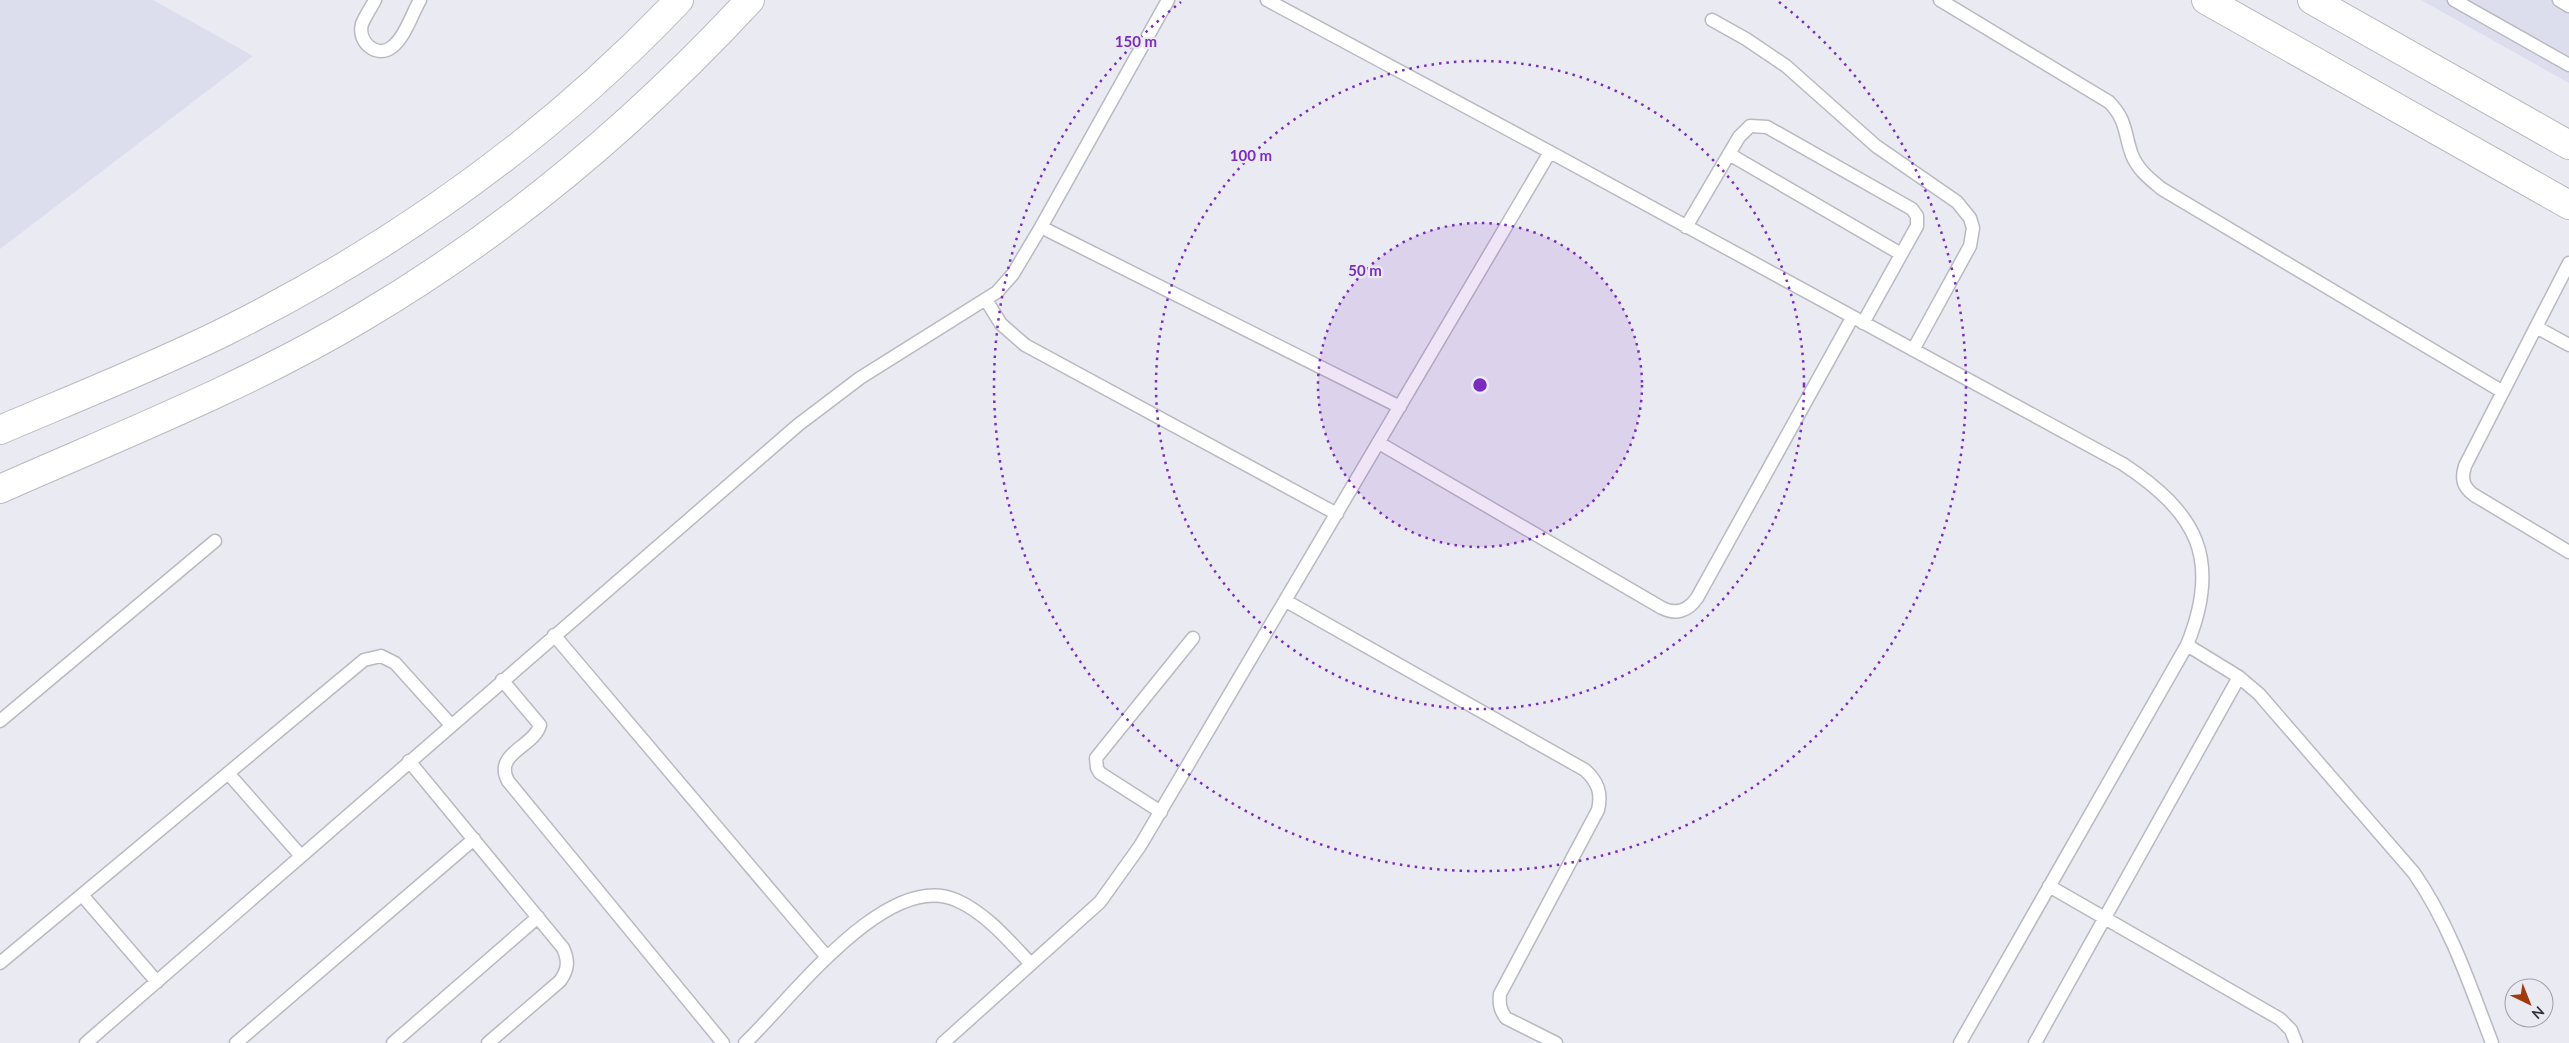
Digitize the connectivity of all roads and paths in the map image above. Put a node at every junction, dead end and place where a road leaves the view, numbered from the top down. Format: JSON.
{"nodes":[{"id":1,"x":375,"y":0,"type":"edge"},
{"id":2,"x":420,"y":0,"type":"edge"},
{"id":3,"x":679,"y":0,"type":"edge"},
{"id":4,"x":750,"y":0,"type":"edge"},
{"id":5,"x":1168,"y":0,"type":"edge"},
{"id":6,"x":1267,"y":0,"type":"edge"},
{"id":7,"x":1940,"y":0,"type":"edge"},
{"id":8,"x":2206,"y":0,"type":"edge"},
{"id":9,"x":2312,"y":0,"type":"edge"},
{"id":10,"x":2454,"y":0,"type":"edge"},
{"id":11,"x":2559,"y":0,"type":"edge"},
{"id":12,"x":2569,"y":6,"type":"edge"},
{"id":13,"x":1712,"y":20,"type":"dead end"},
{"id":14,"x":2569,"y":65,"type":"edge"},
{"id":15,"x":2569,"y":145,"type":"edge"},
{"id":16,"x":1550,"y":152,"type":"junction"},
{"id":17,"x":1729,"y":154,"type":"junction"},
{"id":18,"x":2569,"y":205,"type":"edge"},
{"id":19,"x":1041,"y":228,"type":"junction"},
{"id":20,"x":1686,"y":228,"type":"junction"},
{"id":21,"x":1901,"y":254,"type":"junction"},
{"id":22,"x":2569,"y":263,"type":"edge"},
{"id":23,"x":986,"y":300,"type":"junction"},
{"id":24,"x":1857,"y":321,"type":"junction"},
{"id":25,"x":2536,"y":327,"type":"junction"},
{"id":26,"x":2569,"y":345,"type":"edge"},
{"id":27,"x":1913,"y":350,"type":"junction"},
{"id":28,"x":2503,"y":392,"type":"junction"},
{"id":29,"x":1400,"y":408,"type":"junction"},
{"id":30,"x":0,"y":430,"type":"edge"},
{"id":31,"x":1379,"y":443,"type":"junction"},
{"id":32,"x":0,"y":488,"type":"edge"},
{"id":33,"x":1337,"y":514,"type":"junction"},
{"id":34,"x":215,"y":541,"type":"dead end"},
{"id":35,"x":2569,"y":552,"type":"edge"},
{"id":36,"x":1286,"y":601,"type":"junction"},
{"id":37,"x":554,"y":635,"type":"junction"},
{"id":38,"x":1193,"y":638,"type":"dead end"},
{"id":39,"x":2186,"y":645,"type":"junction"},
{"id":40,"x":2239,"y":677,"type":"junction"},
{"id":41,"x":502,"y":680,"type":"junction"},
{"id":42,"x":0,"y":721,"type":"edge"},
{"id":43,"x":451,"y":725,"type":"junction"},
{"id":44,"x":409,"y":762,"type":"junction"},
{"id":45,"x":228,"y":773,"type":"junction"},
{"id":46,"x":1161,"y":812,"type":"junction"},
{"id":47,"x":474,"y":839,"type":"junction"},
{"id":48,"x":301,"y":856,"type":"junction"},
{"id":49,"x":2049,"y":886,"type":"junction"},
{"id":50,"x":82,"y":895,"type":"junction"},
{"id":51,"x":538,"y":917,"type":"junction"},
{"id":52,"x":2104,"y":918,"type":"junction"},
{"id":53,"x":826,"y":956,"type":"junction"},
{"id":54,"x":0,"y":963,"type":"edge"},
{"id":55,"x":1031,"y":964,"type":"junction"},
{"id":56,"x":157,"y":982,"type":"junction"},
{"id":57,"x":86,"y":1043,"type":"edge"},
{"id":58,"x":236,"y":1043,"type":"edge"},
{"id":59,"x":392,"y":1043,"type":"edge"},
{"id":60,"x":488,"y":1043,"type":"edge"},
{"id":61,"x":724,"y":1043,"type":"edge"},
{"id":62,"x":745,"y":1043,"type":"edge"},
{"id":63,"x":942,"y":1043,"type":"edge"},
{"id":64,"x":1556,"y":1043,"type":"edge"},
{"id":65,"x":1960,"y":1043,"type":"edge"},
{"id":66,"x":2035,"y":1043,"type":"edge"},
{"id":67,"x":2296,"y":1043,"type":"edge"},
{"id":68,"x":2492,"y":1043,"type":"edge"}],
"edges":[{"from":1,"to":2,"type":"lane"},
{"from":3,"to":30,"type":"main road"},
{"from":4,"to":32,"type":"main road"},
{"from":5,"to":19,"type":"lane"},
{"from":6,"to":16,"type":"lane"},
{"from":7,"to":28,"type":"lane"},
{"from":8,"to":18,"type":"main road"},
{"from":9,"to":15,"type":"main road"},
{"from":10,"to":14,"type":"lane"},
{"from":11,"to":12,"type":"lane"},
{"from":13,"to":27,"type":"lane"},
{"from":16,"to":20,"type":"lane"},
{"from":16,"to":29,"type":"lane"},
{"from":17,"to":20,"type":"lane"},
{"from":17,"to":21,"type":"lane"},
{"from":17,"to":21,"type":"lane"},
{"from":19,"to":23,"type":"lane"},
{"from":19,"to":29,"type":"lane"},
{"from":20,"to":24,"type":"lane"},
{"from":21,"to":24,"type":"lane"},
{"from":22,"to":25,"type":"lane"},
{"from":23,"to":33,"type":"lane"},
{"from":23,"to":37,"type":"lane"},
{"from":24,"to":27,"type":"lane"},
{"from":24,"to":31,"type":"lane"},
{"from":25,"to":26,"type":"lane"},
{"from":25,"to":28,"type":"lane"},
{"from":27,"to":39,"type":"lane"},
{"from":28,"to":35,"type":"lane"},
{"from":29,"to":31,"type":"lane"},
{"from":31,"to":33,"type":"lane"},
{"from":33,"to":36,"type":"lane"},
{"from":34,"to":42,"type":"lane"},
{"from":36,"to":46,"type":"lane"},
{"from":36,"to":64,"type":"lane"},
{"from":37,"to":41,"type":"lane"},
{"from":37,"to":53,"type":"lane"},
{"from":38,"to":46,"type":"lane"},
{"from":39,"to":40,"type":"lane"},
{"from":39,"to":49,"type":"lane"},
{"from":40,"to":52,"type":"lane"},
{"from":40,"to":68,"type":"lane"},
{"from":41,"to":43,"type":"lane"},
{"from":41,"to":61,"type":"lane"},
{"from":43,"to":44,"type":"lane"},
{"from":43,"to":45,"type":"lane"},
{"from":44,"to":47,"type":"lane"},
{"from":44,"to":48,"type":"lane"},
{"from":45,"to":48,"type":"lane"},
{"from":45,"to":50,"type":"lane"},
{"from":46,"to":55,"type":"lane"},
{"from":47,"to":51,"type":"lane"},
{"from":47,"to":58,"type":"lane"},
{"from":48,"to":56,"type":"lane"},
{"from":49,"to":52,"type":"lane"},
{"from":49,"to":65,"type":"lane"},
{"from":50,"to":54,"type":"lane"},
{"from":50,"to":56,"type":"lane"},
{"from":51,"to":59,"type":"lane"},
{"from":51,"to":60,"type":"lane"},
{"from":52,"to":66,"type":"lane"},
{"from":52,"to":67,"type":"lane"},
{"from":53,"to":55,"type":"lane"},
{"from":53,"to":62,"type":"lane"},
{"from":55,"to":63,"type":"lane"},
{"from":56,"to":57,"type":"lane"}]}
